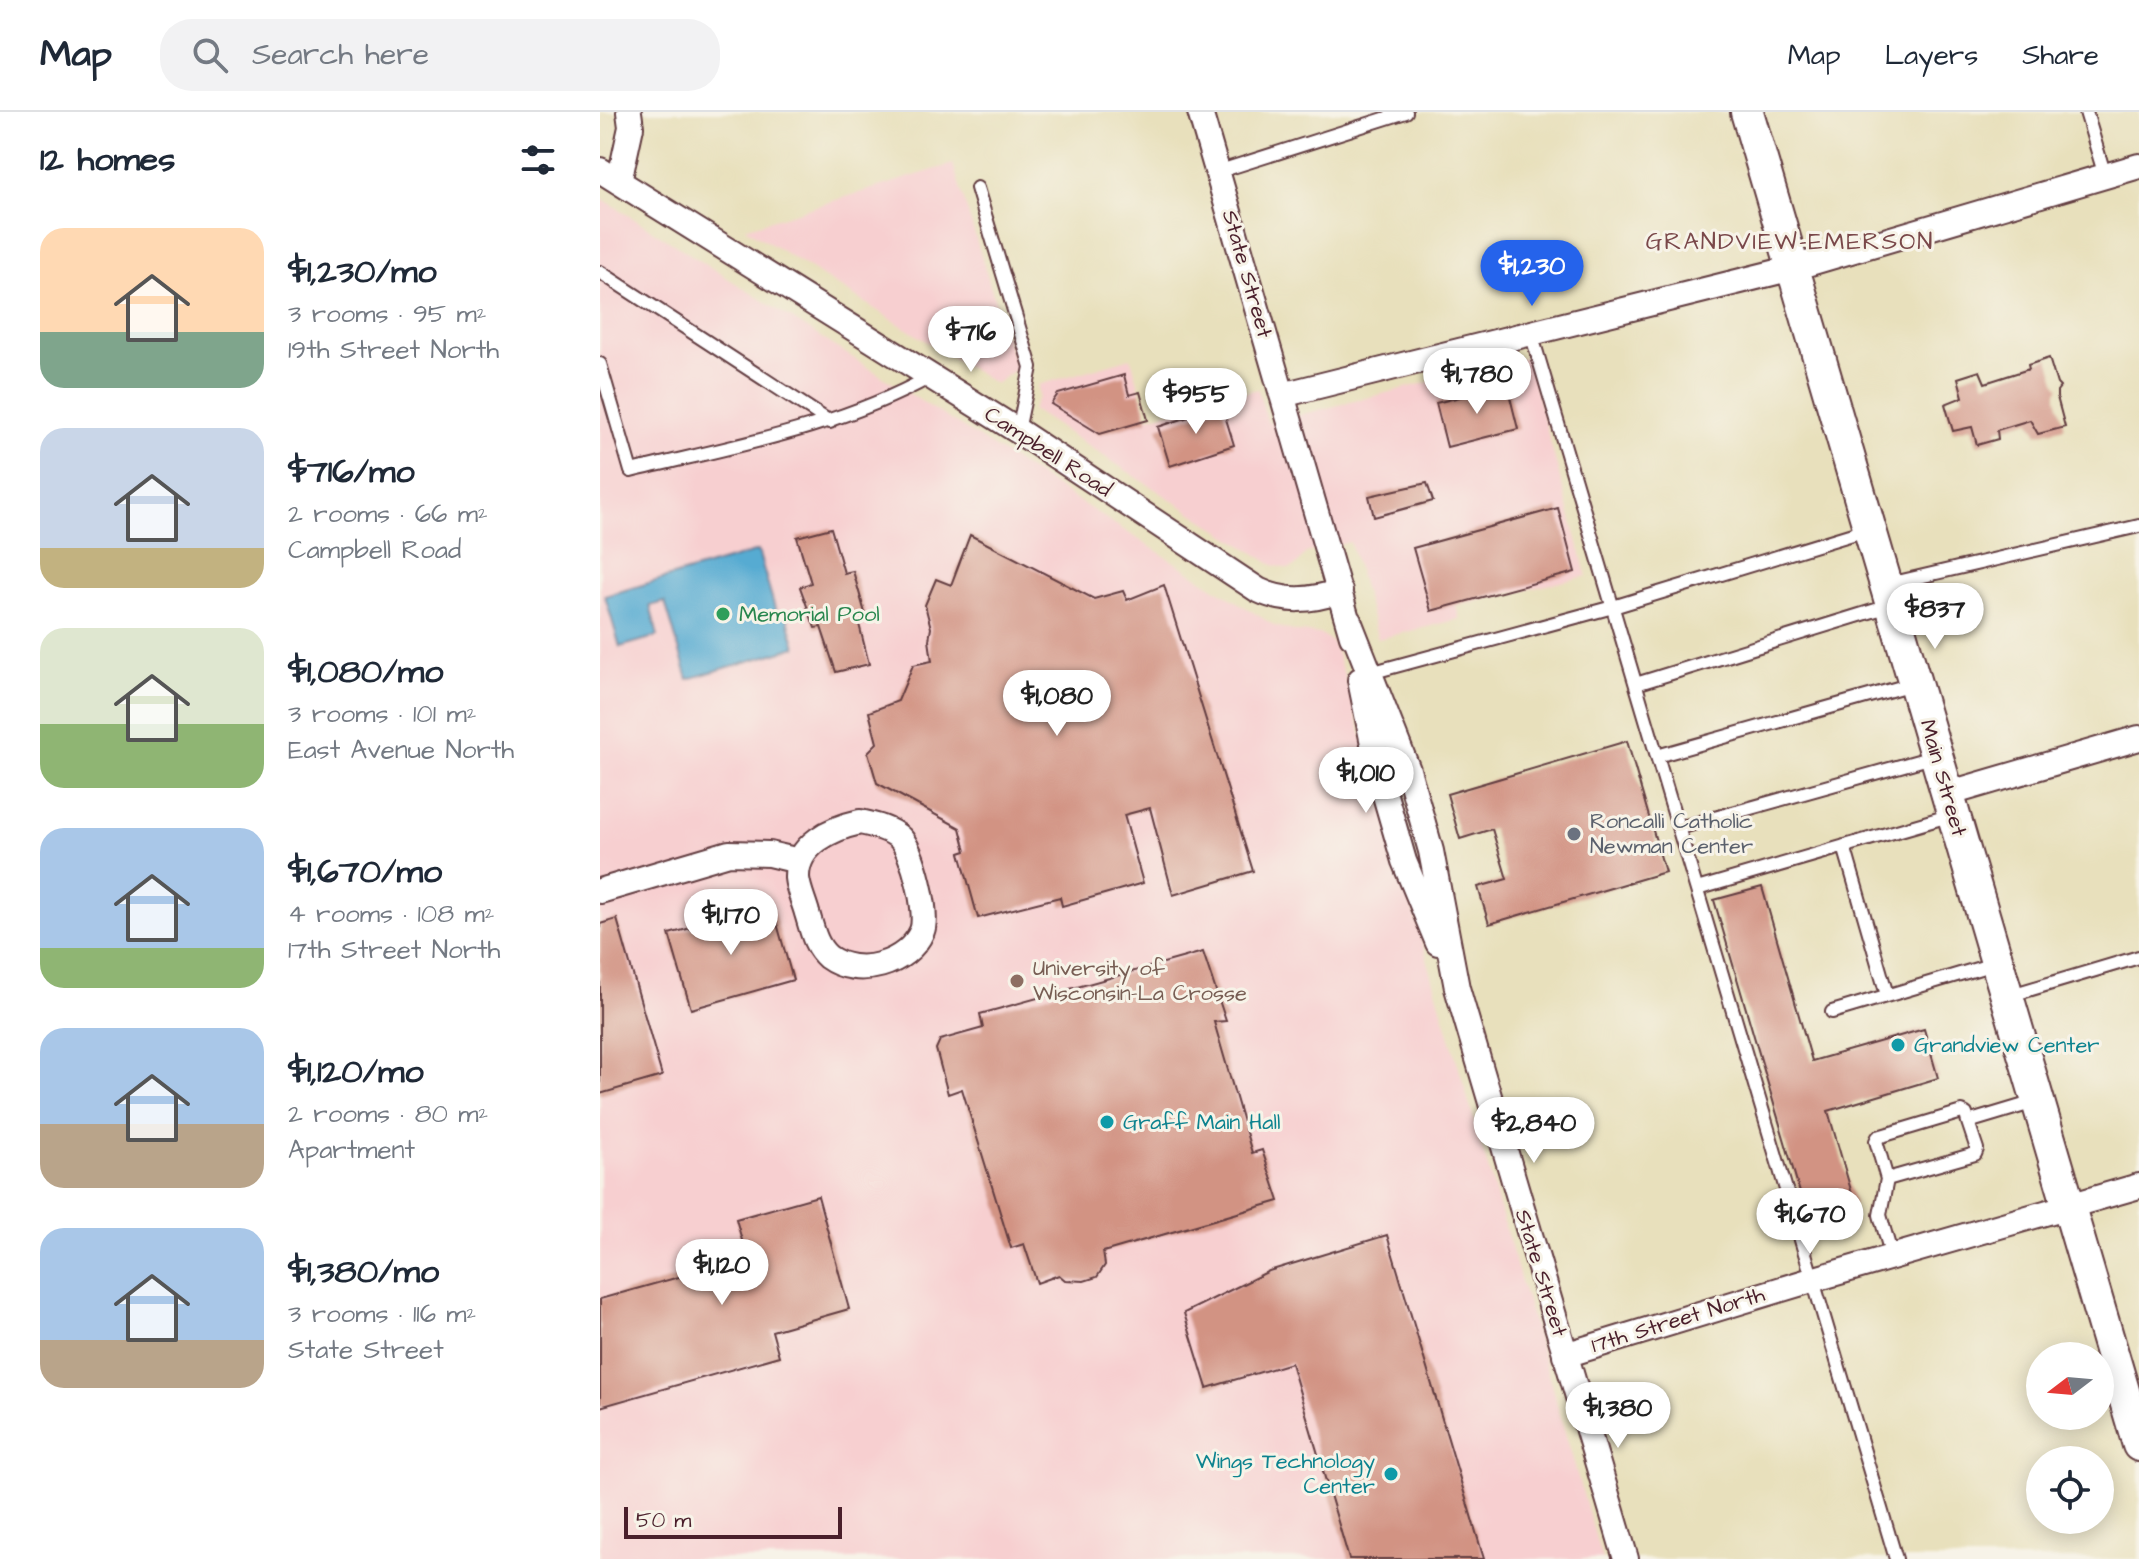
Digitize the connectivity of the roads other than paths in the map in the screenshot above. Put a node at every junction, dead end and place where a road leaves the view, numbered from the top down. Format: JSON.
{"nodes":[{"id":1,"x":629,"y":112,"type":"edge"},
{"id":2,"x":1200,"y":112,"type":"edge"},
{"id":3,"x":1406,"y":112,"type":"edge"},
{"id":4,"x":1747,"y":112,"type":"edge"},
{"id":5,"x":2086,"y":112,"type":"edge"},
{"id":6,"x":2139,"y":166,"type":"edge"},
{"id":7,"x":1217,"y":172,"type":"junction"},
{"id":8,"x":610,"y":176,"type":"edge"},
{"id":9,"x":2105,"y":176,"type":"junction"},
{"id":10,"x":977,"y":188,"type":"dead end"},
{"id":11,"x":1793,"y":268,"type":"junction"},
{"id":12,"x":600,"y":272,"type":"edge"},
{"id":13,"x":1531,"y":333,"type":"junction"},
{"id":14,"x":600,"y":364,"type":"edge"},
{"id":15,"x":930,"y":377,"type":"junction"},
{"id":16,"x":1282,"y":395,"type":"junction"},
{"id":17,"x":830,"y":422,"type":"junction"},
{"id":18,"x":1018,"y":431,"type":"junction"},
{"id":19,"x":2139,"y":526,"type":"edge"},
{"id":20,"x":1869,"y":529,"type":"junction"},
{"id":21,"x":1340,"y":591,"type":"junction"},
{"id":22,"x":1889,"y":595,"type":"junction"},
{"id":23,"x":1613,"y":607,"type":"junction"},
{"id":24,"x":1349,"y":621,"type":"junction"},
{"id":25,"x":1370,"y":673,"type":"junction"},
{"id":26,"x":1915,"y":683,"type":"junction"},
{"id":27,"x":1636,"y":684,"type":"junction"},
{"id":28,"x":2139,"y":738,"type":"edge"},
{"id":29,"x":1657,"y":756,"type":"junction"},
{"id":30,"x":1936,"y":756,"type":"junction"},
{"id":31,"x":1950,"y":804,"type":"junction"},
{"id":32,"x":1679,"y":828,"type":"junction"},
{"id":33,"x":1844,"y":846,"type":"junction"},
{"id":34,"x":799,"y":861,"type":"junction"},
{"id":35,"x":1697,"y":889,"type":"junction"},
{"id":36,"x":600,"y":891,"type":"edge"},
{"id":37,"x":2139,"y":957,"type":"edge"},
{"id":38,"x":1997,"y":963,"type":"junction"},
{"id":39,"x":1457,"y":988,"type":"junction"},
{"id":40,"x":1887,"y":995,"type":"junction"},
{"id":41,"x":2007,"y":996,"type":"junction"},
{"id":42,"x":1832,"y":1012,"type":"dead end"},
{"id":43,"x":2038,"y":1101,"type":"junction"},
{"id":44,"x":1968,"y":1122,"type":"junction"},
{"id":45,"x":1887,"y":1179,"type":"junction"},
{"id":46,"x":2139,"y":1186,"type":"edge"},
{"id":47,"x":2068,"y":1206,"type":"junction"},
{"id":48,"x":1892,"y":1257,"type":"junction"},
{"id":49,"x":1815,"y":1279,"type":"junction"},
{"id":50,"x":1565,"y":1355,"type":"junction"},
{"id":51,"x":2139,"y":1445,"type":"edge"},
{"id":52,"x":1626,"y":1559,"type":"edge"},
{"id":53,"x":1896,"y":1559,"type":"edge"}],
"edges":[{"from":1,"to":8,"type":"street"},
{"from":2,"to":7,"type":"street","name":"State Street"},
{"from":3,"to":7,"type":"lane"},
{"from":4,"to":11,"type":"street","name":"Main Street"},
{"from":5,"to":9,"type":"lane"},
{"from":6,"to":9,"type":"street"},
{"from":7,"to":16,"type":"street","name":"State Street"},
{"from":8,"to":15,"type":"street","name":"Campbell Road"},
{"from":9,"to":11,"type":"street"},
{"from":10,"to":18,"type":"lane"},
{"from":11,"to":13,"type":"street"},
{"from":11,"to":20,"type":"street","name":"Main Street"},
{"from":12,"to":17,"type":"lane"},
{"from":13,"to":16,"type":"street"},
{"from":13,"to":23,"type":"lane"},
{"from":14,"to":17,"type":"lane"},
{"from":15,"to":17,"type":"lane"},
{"from":15,"to":18,"type":"street","name":"Campbell Road"},
{"from":16,"to":21,"type":"street","name":"State Street"},
{"from":18,"to":21,"type":"street","name":"Campbell Road"},
{"from":19,"to":22,"type":"lane"},
{"from":20,"to":22,"type":"street","name":"Main Street"},
{"from":20,"to":23,"type":"lane"},
{"from":21,"to":24,"type":"street","name":"State Street"},
{"from":22,"to":26,"type":"street","name":"Main Street"},
{"from":22,"to":27,"type":"lane"},
{"from":23,"to":25,"type":"lane"},
{"from":23,"to":27,"type":"lane"},
{"from":24,"to":25,"type":"street","name":"State Street"},
{"from":24,"to":39,"type":"street","name":"State Street"},
{"from":25,"to":39,"type":"street","name":"State Street"},
{"from":26,"to":29,"type":"lane"},
{"from":26,"to":30,"type":"street","name":"Main Street"},
{"from":27,"to":29,"type":"lane"},
{"from":28,"to":31,"type":"street"},
{"from":29,"to":32,"type":"lane"},
{"from":30,"to":31,"type":"street","name":"Main Street"},
{"from":30,"to":32,"type":"lane"},
{"from":31,"to":33,"type":"lane"},
{"from":31,"to":38,"type":"street","name":"Main Street"},
{"from":32,"to":35,"type":"lane"},
{"from":33,"to":35,"type":"lane"},
{"from":33,"to":40,"type":"lane"},
{"from":34,"to":34,"type":"street"},
{"from":34,"to":36,"type":"street"},
{"from":35,"to":49,"type":"lane"},
{"from":37,"to":41,"type":"lane"},
{"from":38,"to":40,"type":"lane"},
{"from":38,"to":41,"type":"street","name":"Main Street"},
{"from":39,"to":50,"type":"street","name":"State Street"},
{"from":40,"to":42,"type":"lane"},
{"from":41,"to":43,"type":"street","name":"Main Street"},
{"from":43,"to":44,"type":"lane"},
{"from":43,"to":47,"type":"street","name":"Main Street"},
{"from":44,"to":45,"type":"lane"},
{"from":44,"to":45,"type":"lane"},
{"from":45,"to":48,"type":"lane"},
{"from":46,"to":47,"type":"street","name":"17th Street North"},
{"from":47,"to":48,"type":"street","name":"17th Street North"},
{"from":47,"to":51,"type":"street","name":"Main Street"},
{"from":48,"to":49,"type":"street","name":"17th Street North"},
{"from":49,"to":50,"type":"street","name":"17th Street North"},
{"from":49,"to":53,"type":"lane"},
{"from":50,"to":52,"type":"street","name":"State Street"}]}
